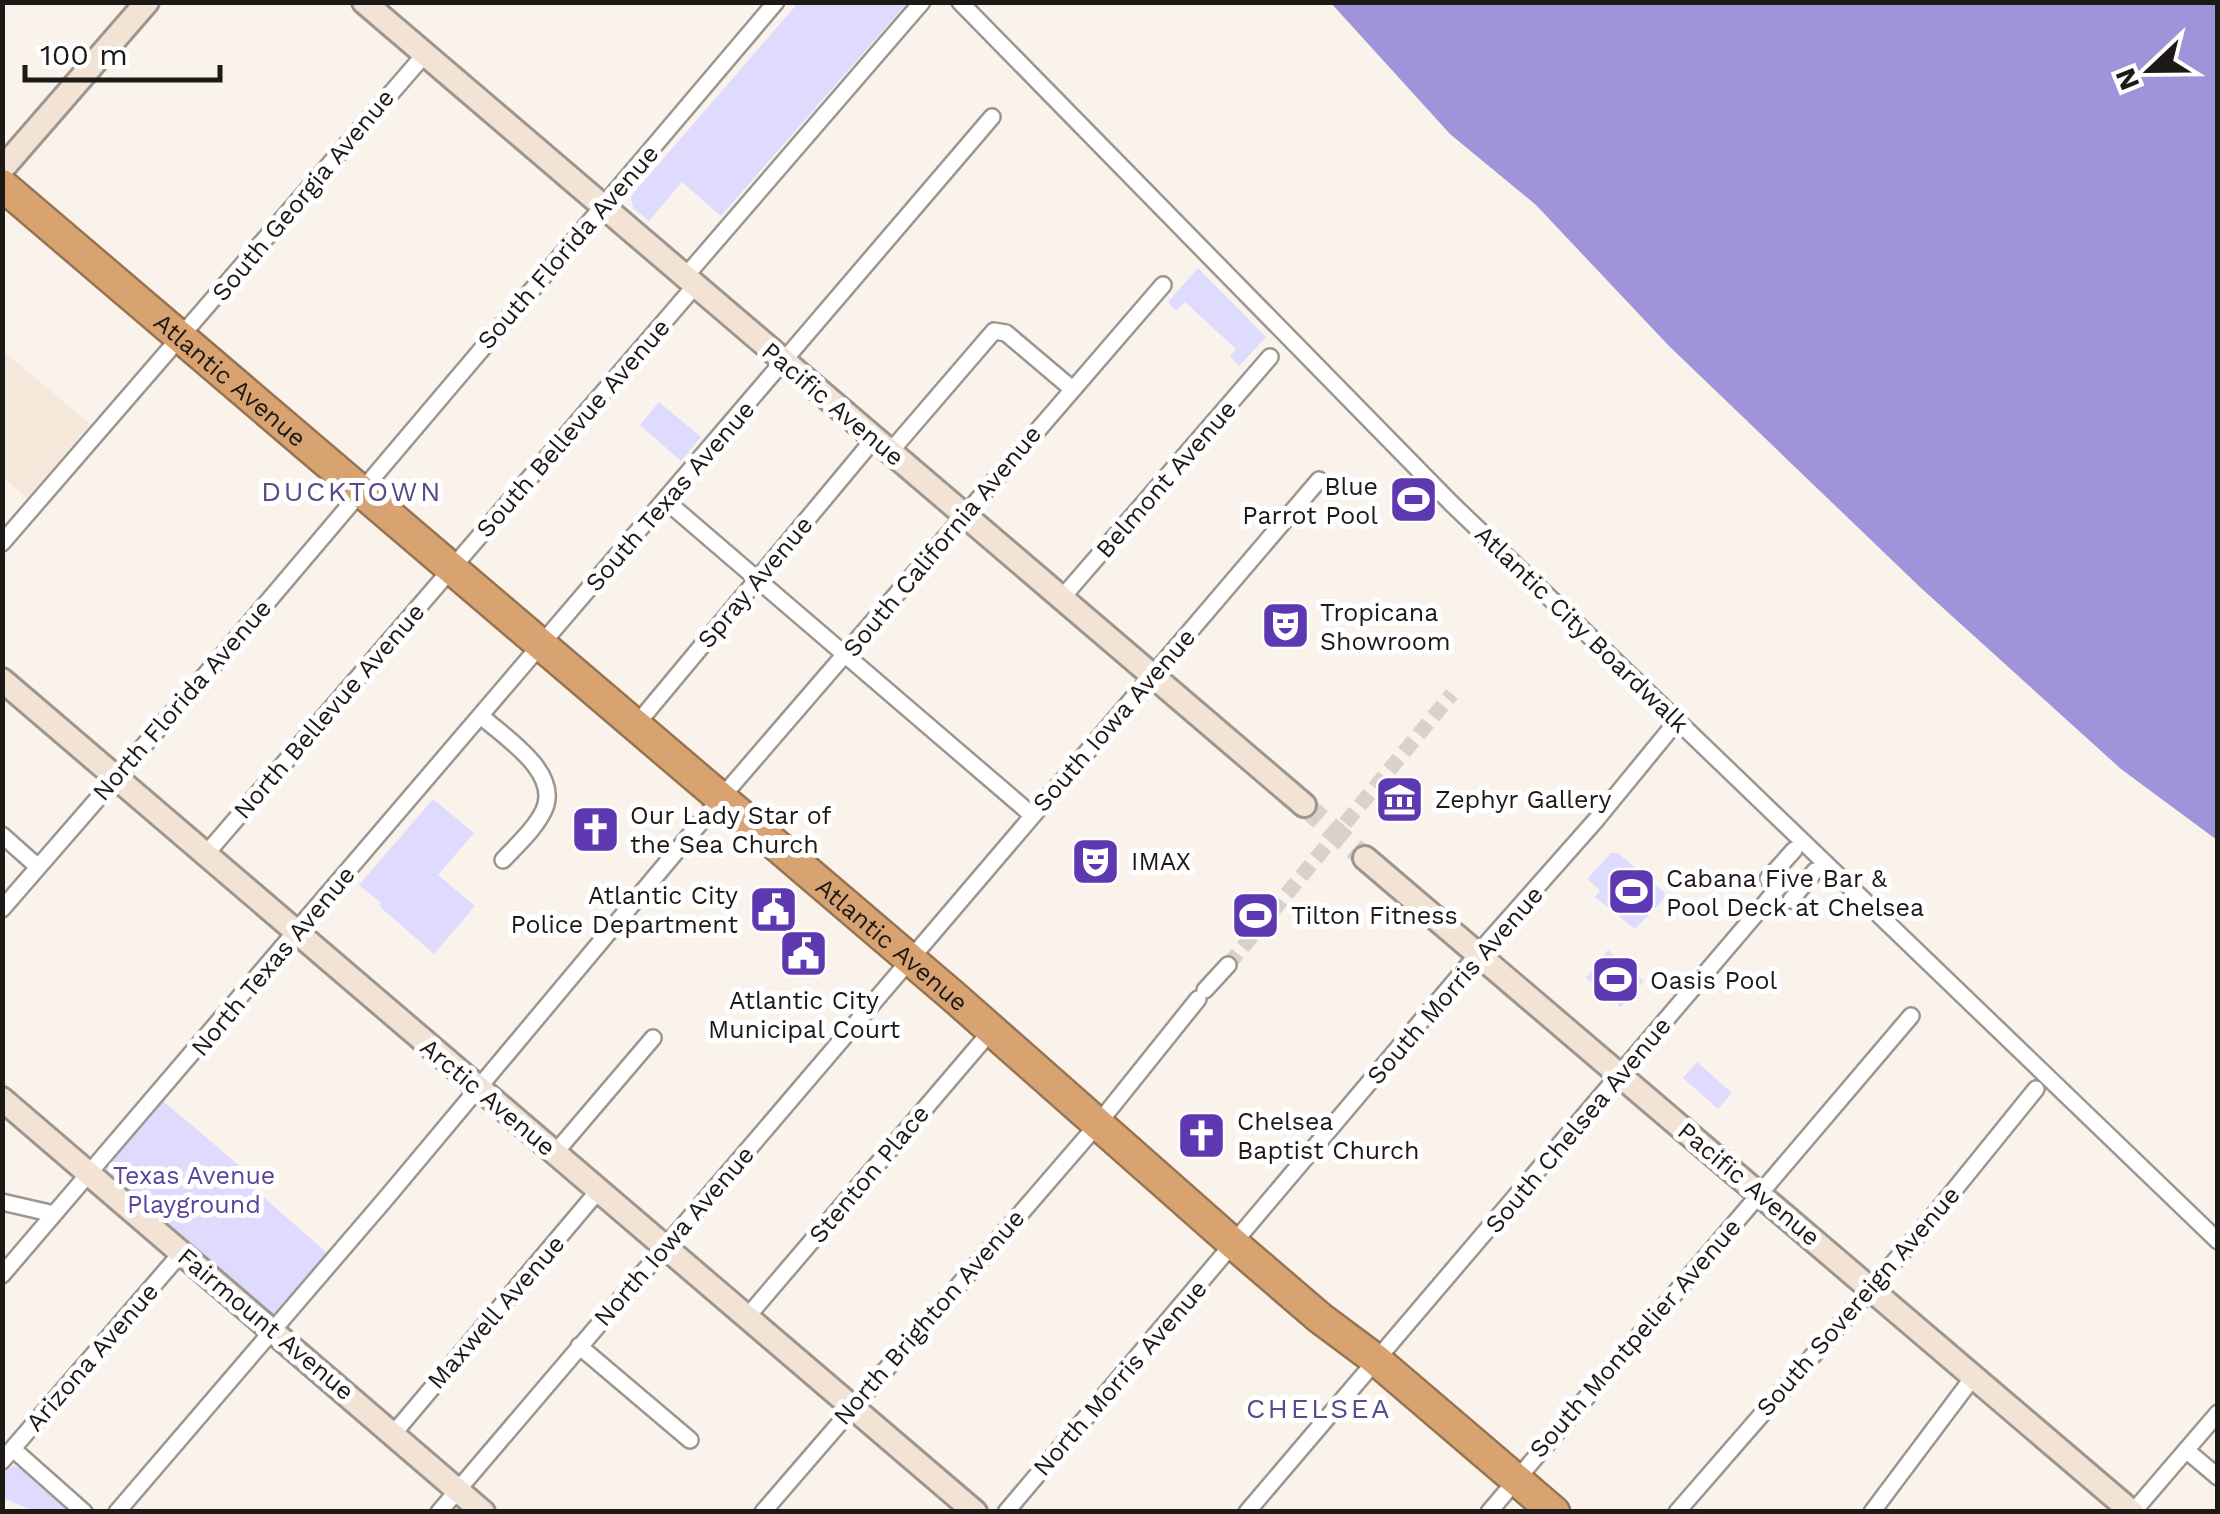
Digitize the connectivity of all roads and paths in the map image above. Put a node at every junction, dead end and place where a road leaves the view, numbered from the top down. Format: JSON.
{"nodes":[{"id":1,"x":147,"y":2,"type":"edge"},
{"id":2,"x":364,"y":2,"type":"edge"},
{"id":3,"x":776,"y":2,"type":"edge"},
{"id":4,"x":922,"y":2,"type":"edge"},
{"id":5,"x":960,"y":2,"type":"edge"},
{"id":6,"x":425,"y":54,"type":"junction"},
{"id":7,"x":992,"y":117,"type":"dead end"},
{"id":8,"x":2,"y":169,"type":"edge"},
{"id":9,"x":2,"y":185,"type":"edge"},
{"id":10,"x":602,"y":208,"type":"junction"},
{"id":11,"x":689,"y":282,"type":"junction"},
{"id":12,"x":1163,"y":284,"type":"dead end"},
{"id":13,"x":182,"y":337,"type":"junction"},
{"id":14,"x":1270,"y":358,"type":"dead end"},
{"id":15,"x":784,"y":362,"type":"junction"},
{"id":16,"x":1071,"y":388,"type":"junction"},
{"id":17,"x":882,"y":446,"type":"junction"},
{"id":18,"x":1319,"y":480,"type":"dead end"},
{"id":19,"x":360,"y":491,"type":"junction"},
{"id":20,"x":666,"y":501,"type":"junction"},
{"id":21,"x":964,"y":517,"type":"junction"},
{"id":22,"x":2,"y":543,"type":"edge"},
{"id":23,"x":452,"y":568,"type":"junction"},
{"id":24,"x":758,"y":579,"type":"junction"},
{"id":25,"x":1061,"y":600,"type":"junction"},
{"id":26,"x":542,"y":646,"type":"junction"},
{"id":27,"x":847,"y":655,"type":"junction"},
{"id":28,"x":1151,"y":675,"type":"junction"},
{"id":29,"x":2,"y":680,"type":"edge"},
{"id":30,"x":481,"y":716,"type":"junction"},
{"id":31,"x":1677,"y":720,"type":"junction"},
{"id":32,"x":636,"y":725,"type":"junction"},
{"id":33,"x":116,"y":777,"type":"junction"},
{"id":34,"x":722,"y":798,"type":"junction"},
{"id":35,"x":1304,"y":805,"type":"tunnel mouth"},
{"id":36,"x":1032,"y":815,"type":"junction"},
{"id":37,"x":2,"y":836,"type":"edge"},
{"id":38,"x":1794,"y":850,"type":"dead end"},
{"id":39,"x":206,"y":854,"type":"junction"},
{"id":40,"x":1365,"y":858,"type":"tunnel mouth"},
{"id":41,"x":503,"y":860,"type":"dead end"},
{"id":42,"x":38,"y":867,"type":"junction"},
{"id":43,"x":1815,"y":871,"type":"dead end"},
{"id":44,"x":1779,"y":889,"type":"junction"},
{"id":45,"x":2,"y":908,"type":"edge"},
{"id":46,"x":298,"y":933,"type":"junction"},
{"id":47,"x":1478,"y":954,"type":"junction"},
{"id":48,"x":909,"y":960,"type":"junction"},
{"id":49,"x":1228,"y":966,"type":"tunnel mouth"},
{"id":50,"x":1911,"y":1016,"type":"dead end"},
{"id":51,"x":990,"y":1031,"type":"junction"},
{"id":52,"x":653,"y":1038,"type":"dead end"},
{"id":53,"x":1619,"y":1074,"type":"junction"},
{"id":54,"x":478,"y":1088,"type":"junction"},
{"id":55,"x":2036,"y":1089,"type":"dead end"},
{"id":56,"x":2,"y":1099,"type":"edge"},
{"id":57,"x":1096,"y":1124,"type":"junction"},
{"id":58,"x":555,"y":1154,"type":"junction"},
{"id":59,"x":90,"y":1173,"type":"junction"},
{"id":60,"x":598,"y":1191,"type":"junction"},
{"id":61,"x":1760,"y":1193,"type":"junction"},
{"id":62,"x":2,"y":1202,"type":"edge"},
{"id":63,"x":54,"y":1214,"type":"junction"},
{"id":64,"x":2218,"y":1240,"type":"edge"},
{"id":65,"x":1234,"y":1245,"type":"junction"},
{"id":66,"x":664,"y":1247,"type":"junction"},
{"id":67,"x":182,"y":1252,"type":"junction"},
{"id":68,"x":2,"y":1275,"type":"edge"},
{"id":69,"x":1870,"y":1288,"type":"junction"},
{"id":70,"x":747,"y":1317,"type":"junction"},
{"id":71,"x":273,"y":1330,"type":"junction"},
{"id":72,"x":579,"y":1346,"type":"junction"},
{"id":73,"x":1376,"y":1359,"type":"junction"},
{"id":74,"x":1974,"y":1376,"type":"junction"},
{"id":75,"x":852,"y":1405,"type":"junction"},
{"id":76,"x":2218,"y":1413,"type":"edge"},
{"id":77,"x":394,"y":1433,"type":"junction"},
{"id":78,"x":690,"y":1440,"type":"dead end"},
{"id":79,"x":2186,"y":1450,"type":"junction"},
{"id":80,"x":8,"y":1455,"type":"edge"},
{"id":81,"x":2218,"y":1476,"type":"edge"},
{"id":82,"x":1516,"y":1479,"type":"junction"},
{"id":83,"x":458,"y":1490,"type":"junction"},
{"id":84,"x":84,"y":1512,"type":"edge"},
{"id":85,"x":117,"y":1512,"type":"edge"},
{"id":86,"x":440,"y":1512,"type":"edge"},
{"id":87,"x":483,"y":1512,"type":"edge"},
{"id":88,"x":763,"y":1512,"type":"edge"},
{"id":89,"x":975,"y":1512,"type":"edge"},
{"id":90,"x":1006,"y":1512,"type":"edge"},
{"id":91,"x":1248,"y":1512,"type":"edge"},
{"id":92,"x":1488,"y":1512,"type":"edge"},
{"id":93,"x":1554,"y":1512,"type":"edge"},
{"id":94,"x":1678,"y":1512,"type":"edge"},
{"id":95,"x":1872,"y":1512,"type":"edge"},
{"id":96,"x":2132,"y":1512,"type":"edge"}],
"edges":[{"from":1,"to":8,"type":"street"},
{"from":2,"to":6,"type":"street","name":"Pacific Avenue"},
{"from":3,"to":10,"type":"street","name":"South Florida Avenue"},
{"from":4,"to":11,"type":"street","name":"South Bellevue Avenue"},
{"from":5,"to":31,"type":"street","name":"Atlantic City Boardwalk"},
{"from":6,"to":10,"type":"street","name":"Pacific Avenue"},
{"from":6,"to":13,"type":"street","name":"South Georgia Avenue"},
{"from":7,"to":15,"type":"street","name":"South Texas Avenue"},
{"from":9,"to":13,"type":"highway","name":"Atlantic Avenue"},
{"from":10,"to":11,"type":"street","name":"Pacific Avenue"},
{"from":10,"to":19,"type":"street","name":"South Florida Avenue"},
{"from":11,"to":15,"type":"street","name":"Pacific Avenue"},
{"from":11,"to":23,"type":"street","name":"South Bellevue Avenue"},
{"from":12,"to":16,"type":"street","name":"South California Avenue"},
{"from":13,"to":19,"type":"highway","name":"Atlantic Avenue"},
{"from":13,"to":22,"type":"street","name":"South Georgia Avenue"},
{"from":14,"to":25,"type":"street","name":"Belmont Avenue"},
{"from":15,"to":17,"type":"street","name":"Pacific Avenue"},
{"from":15,"to":20,"type":"street","name":"South Texas Avenue"},
{"from":16,"to":17,"type":"street","name":"Spray Avenue"},
{"from":16,"to":21,"type":"street","name":"South California Avenue"},
{"from":17,"to":21,"type":"street","name":"Pacific Avenue"},
{"from":17,"to":24,"type":"street","name":"Spray Avenue"},
{"from":18,"to":28,"type":"street","name":"South Iowa Avenue"},
{"from":19,"to":23,"type":"highway","name":"Atlantic Avenue"},
{"from":19,"to":33,"type":"street","name":"North Florida Avenue"},
{"from":20,"to":24,"type":"street"},
{"from":20,"to":26,"type":"street","name":"South Texas Avenue"},
{"from":21,"to":25,"type":"street","name":"Pacific Avenue"},
{"from":21,"to":27,"type":"street","name":"South California Avenue"},
{"from":23,"to":26,"type":"highway","name":"Atlantic Avenue"},
{"from":23,"to":39,"type":"street","name":"North Bellevue Avenue"},
{"from":24,"to":27,"type":"street"},
{"from":24,"to":32,"type":"street","name":"Spray Avenue"},
{"from":25,"to":28,"type":"street","name":"Pacific Avenue"},
{"from":26,"to":30,"type":"street","name":"North Texas Avenue"},
{"from":26,"to":32,"type":"highway","name":"Atlantic Avenue"},
{"from":27,"to":34,"type":"street","name":"South California Avenue"},
{"from":27,"to":36,"type":"street"},
{"from":28,"to":35,"type":"street","name":"Pacific Avenue"},
{"from":28,"to":36,"type":"street","name":"South Iowa Avenue"},
{"from":29,"to":33,"type":"street","name":"Arctic Avenue"},
{"from":30,"to":41,"type":"street"},
{"from":30,"to":46,"type":"street","name":"North Texas Avenue"},
{"from":31,"to":47,"type":"street","name":"South Morris Avenue"},
{"from":31,"to":64,"type":"street","name":"Atlantic City Boardwalk"},
{"from":32,"to":34,"type":"highway","name":"Atlantic Avenue"},
{"from":33,"to":39,"type":"street","name":"Arctic Avenue"},
{"from":33,"to":42,"type":"street","name":"North Florida Avenue"},
{"from":34,"to":48,"type":"highway","name":"Atlantic Avenue"},
{"from":34,"to":54,"type":"street","name":"South California Avenue"},
{"from":36,"to":48,"type":"street","name":"South Iowa Avenue"},
{"from":37,"to":42,"type":"street"},
{"from":38,"to":44,"type":"street"},
{"from":39,"to":46,"type":"street","name":"Arctic Avenue"},
{"from":40,"to":47,"type":"street","name":"Pacific Avenue"},
{"from":42,"to":45,"type":"street","name":"North Florida Avenue"},
{"from":43,"to":44,"type":"street"},
{"from":44,"to":53,"type":"street","name":"South Chelsea Avenue"},
{"from":46,"to":54,"type":"street","name":"Arctic Avenue"},
{"from":46,"to":59,"type":"street","name":"North Texas Avenue"},
{"from":47,"to":53,"type":"street","name":"Pacific Avenue"},
{"from":47,"to":65,"type":"street","name":"South Morris Avenue"},
{"from":48,"to":51,"type":"highway","name":"Atlantic Avenue"},
{"from":48,"to":66,"type":"street","name":"North Iowa Avenue"},
{"from":49,"to":57,"type":"street","name":"North Brighton Avenue"},
{"from":50,"to":61,"type":"street","name":"South Montpelier Avenue"},
{"from":51,"to":57,"type":"highway","name":"Atlantic Avenue"},
{"from":51,"to":70,"type":"street","name":"Stenton Place"},
{"from":52,"to":58,"type":"street"},
{"from":53,"to":61,"type":"street","name":"Pacific Avenue"},
{"from":53,"to":73,"type":"street","name":"South Chelsea Avenue"},
{"from":54,"to":58,"type":"street","name":"Arctic Avenue"},
{"from":54,"to":71,"type":"street","name":"South California Avenue"},
{"from":55,"to":69,"type":"street","name":"South Sovereign Avenue"},
{"from":56,"to":59,"type":"street","name":"Fairmount Avenue"},
{"from":57,"to":65,"type":"highway","name":"Atlantic Avenue"},
{"from":57,"to":75,"type":"street","name":"North Brighton Avenue"},
{"from":58,"to":60,"type":"street","name":"Arctic Avenue"},
{"from":59,"to":63,"type":"street","name":"North Texas Avenue"},
{"from":59,"to":67,"type":"street","name":"Fairmount Avenue"},
{"from":60,"to":66,"type":"street","name":"Arctic Avenue"},
{"from":60,"to":77,"type":"street","name":"Maxwell Avenue"},
{"from":61,"to":69,"type":"street","name":"Pacific Avenue"},
{"from":61,"to":82,"type":"street","name":"South Montpelier Avenue"},
{"from":62,"to":63,"type":"street"},
{"from":63,"to":68,"type":"street","name":"North Texas Avenue"},
{"from":65,"to":73,"type":"highway","name":"Atlantic Avenue"},
{"from":65,"to":90,"type":"street","name":"North Morris Avenue"},
{"from":66,"to":70,"type":"street","name":"Arctic Avenue"},
{"from":66,"to":72,"type":"street","name":"North Iowa Avenue"},
{"from":67,"to":71,"type":"street","name":"Fairmount Avenue"},
{"from":67,"to":80,"type":"street","name":"Arizona Avenue"},
{"from":69,"to":74,"type":"street","name":"Pacific Avenue"},
{"from":69,"to":94,"type":"street","name":"South Sovereign Avenue"},
{"from":70,"to":75,"type":"street","name":"Arctic Avenue"},
{"from":71,"to":77,"type":"street","name":"Fairmount Avenue"},
{"from":71,"to":85,"type":"street","name":"South California Avenue"},
{"from":72,"to":78,"type":"street"},
{"from":72,"to":83,"type":"street","name":"North Iowa Avenue"},
{"from":73,"to":82,"type":"highway","name":"Atlantic Avenue"},
{"from":73,"to":91,"type":"street","name":"South Chelsea Avenue"},
{"from":74,"to":95,"type":"street"},
{"from":74,"to":96,"type":"street","name":"Pacific Avenue"},
{"from":75,"to":88,"type":"street","name":"North Brighton Avenue"},
{"from":75,"to":89,"type":"street","name":"Arctic Avenue"},
{"from":76,"to":79,"type":"street"},
{"from":77,"to":83,"type":"street","name":"Fairmount Avenue"},
{"from":79,"to":81,"type":"street"},
{"from":79,"to":96,"type":"street"},
{"from":80,"to":84,"type":"street"},
{"from":82,"to":92,"type":"street","name":"South Montpelier Avenue"},
{"from":82,"to":93,"type":"highway","name":"Atlantic Avenue"},
{"from":83,"to":86,"type":"street","name":"North Iowa Avenue"},
{"from":83,"to":87,"type":"street","name":"Fairmount Avenue"}]}
